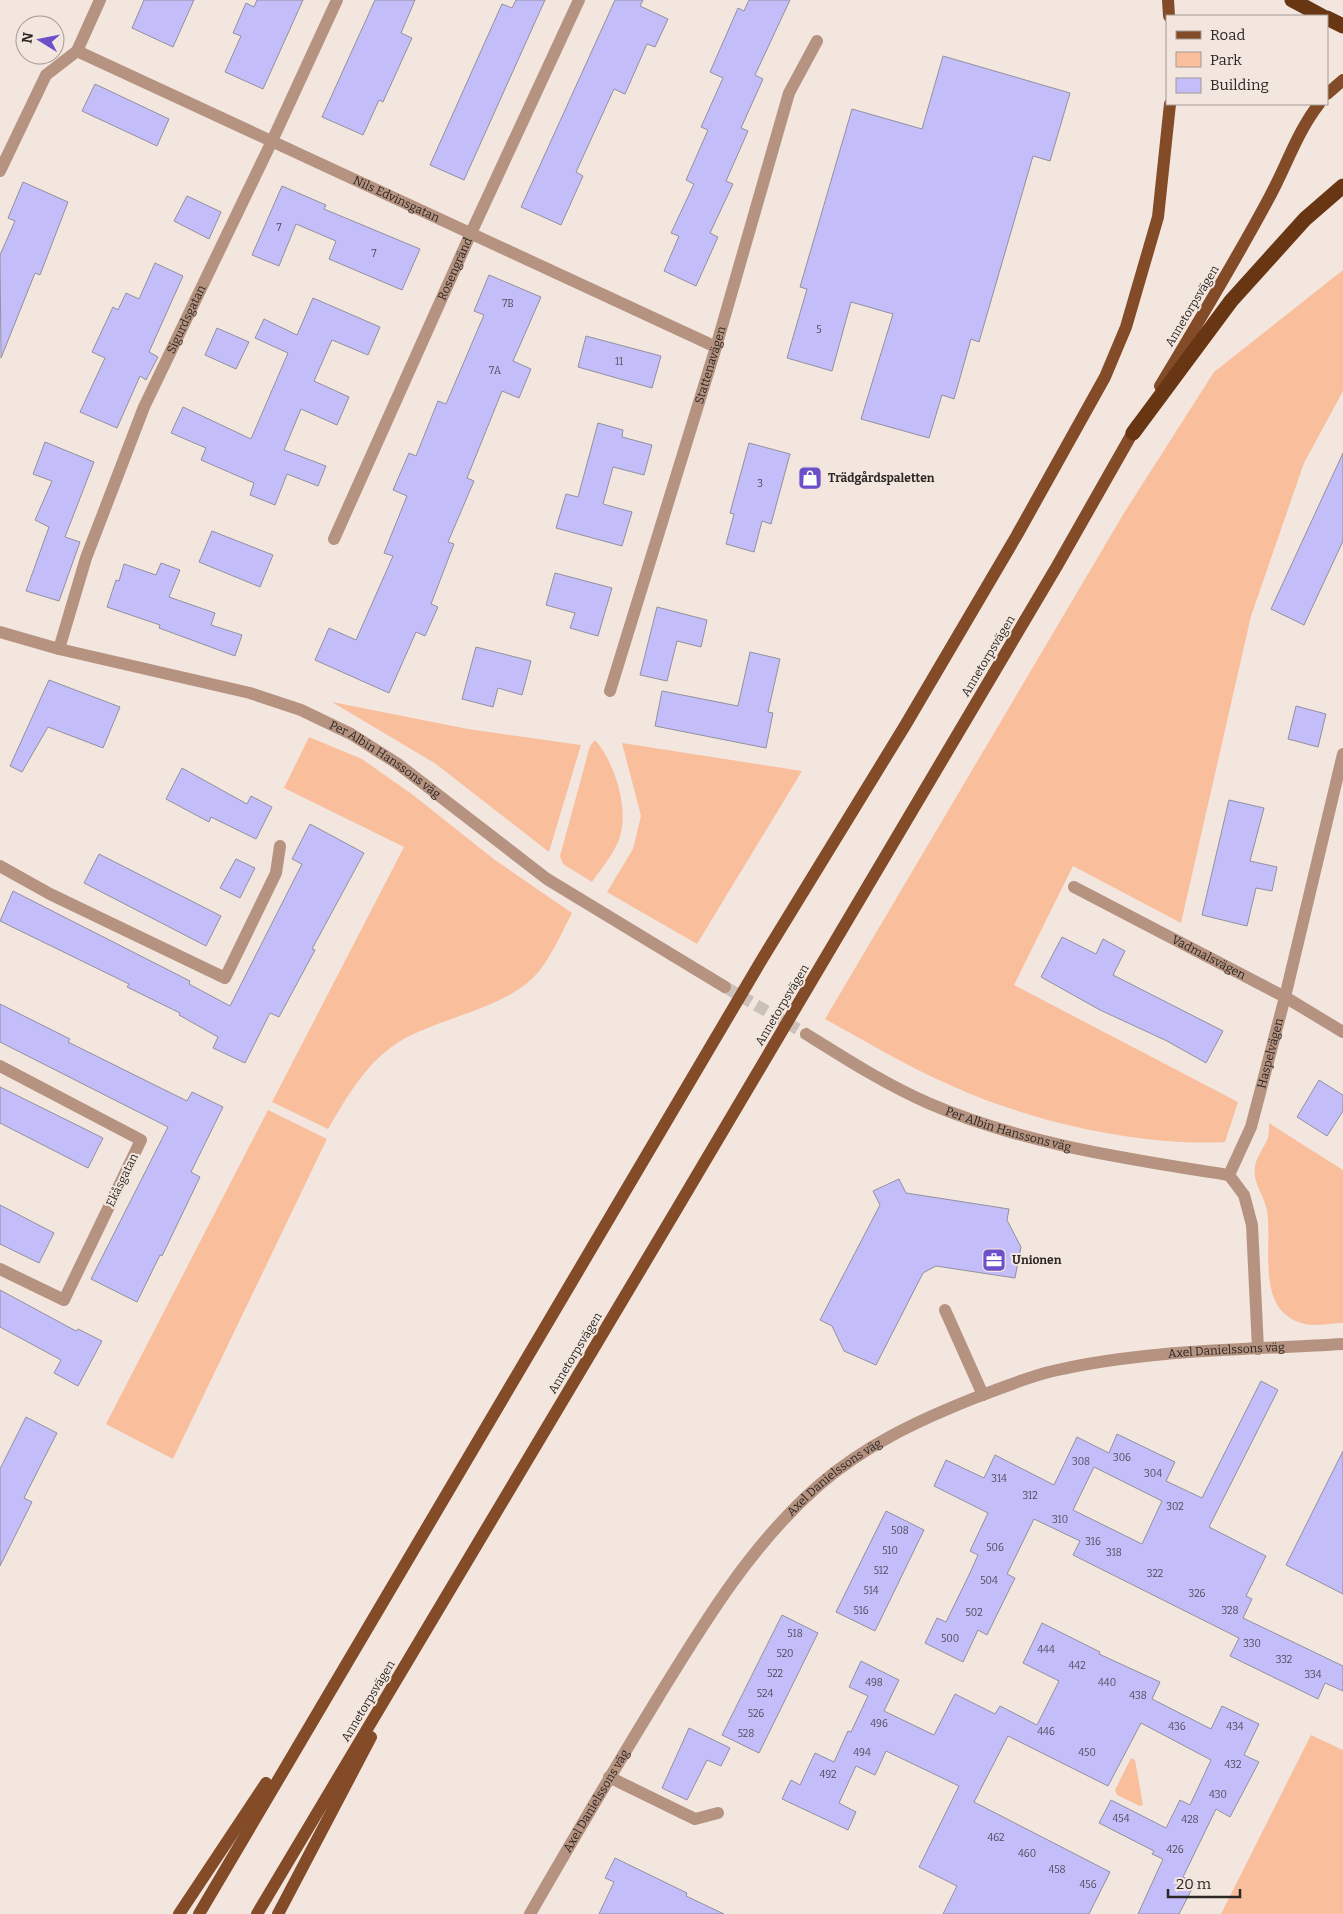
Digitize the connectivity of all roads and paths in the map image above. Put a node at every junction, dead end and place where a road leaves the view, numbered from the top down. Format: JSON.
{"nodes":[{"id":1,"x":100,"y":0,"type":"edge"},
{"id":2,"x":337,"y":0,"type":"edge"},
{"id":3,"x":579,"y":0,"type":"edge"},
{"id":4,"x":1168,"y":0,"type":"edge"},
{"id":5,"x":1292,"y":0,"type":"edge"},
{"id":6,"x":1169,"y":15,"type":"edge"},
{"id":7,"x":1320,"y":15,"type":"edge"},
{"id":8,"x":1328,"y":18,"type":"edge"},
{"id":9,"x":1343,"y":26,"type":"edge"},
{"id":10,"x":818,"y":41,"type":"dead end"},
{"id":11,"x":77,"y":51,"type":"junction"},
{"id":12,"x":1343,"y":80,"type":"edge"},
{"id":13,"x":1328,"y":93,"type":"edge"},
{"id":14,"x":1170,"y":105,"type":"edge"},
{"id":15,"x":1318,"y":105,"type":"edge"},
{"id":16,"x":272,"y":141,"type":"junction"},
{"id":17,"x":0,"y":171,"type":"edge"},
{"id":18,"x":1343,"y":186,"type":"edge"},
{"id":19,"x":471,"y":233,"type":"junction"},
{"id":20,"x":716,"y":346,"type":"junction"},
{"id":21,"x":1133,"y":433,"type":"junction"},
{"id":22,"x":334,"y":538,"type":"dead end"},
{"id":23,"x":0,"y":632,"type":"edge"},
{"id":24,"x":59,"y":649,"type":"junction"},
{"id":25,"x":610,"y":691,"type":"dead end"},
{"id":26,"x":1343,"y":754,"type":"edge"},
{"id":27,"x":280,"y":846,"type":"dead end"},
{"id":28,"x":0,"y":866,"type":"edge"},
{"id":29,"x":1074,"y":887,"type":"dead end"},
{"id":30,"x":725,"y":987,"type":"tunnel mouth"},
{"id":31,"x":1285,"y":997,"type":"junction"},
{"id":32,"x":1343,"y":1032,"type":"edge"},
{"id":33,"x":806,"y":1034,"type":"tunnel mouth"},
{"id":34,"x":0,"y":1066,"type":"edge"},
{"id":35,"x":1229,"y":1175,"type":"junction"},
{"id":36,"x":0,"y":1269,"type":"edge"},
{"id":37,"x":946,"y":1310,"type":"dead end"},
{"id":38,"x":1343,"y":1344,"type":"edge"},
{"id":39,"x":1258,"y":1349,"type":"junction"},
{"id":40,"x":983,"y":1395,"type":"junction"},
{"id":41,"x":448,"y":1593,"type":"junction"},
{"id":42,"x":334,"y":1684,"type":"junction"},
{"id":43,"x":609,"y":1777,"type":"junction"},
{"id":44,"x":718,"y":1813,"type":"dead end"},
{"id":45,"x":178,"y":1914,"type":"edge"},
{"id":46,"x":199,"y":1914,"type":"edge"},
{"id":47,"x":257,"y":1914,"type":"edge"},
{"id":48,"x":278,"y":1914,"type":"edge"},
{"id":49,"x":530,"y":1914,"type":"edge"}],
"edges":[{"from":1,"to":11,"type":"street"},
{"from":2,"to":16,"type":"street","name":"Sigurdsgatan"},
{"from":3,"to":19,"type":"street","name":"Rosengränd"},
{"from":4,"to":6,"type":"main road"},
{"from":5,"to":7,"type":"highway"},
{"from":8,"to":9,"type":"highway"},
{"from":10,"to":20,"type":"street","name":"Stattenavägen"},
{"from":11,"to":16,"type":"street","name":"Nils Edvinsgatan"},
{"from":11,"to":17,"type":"street"},
{"from":12,"to":13,"type":"main road"},
{"from":14,"to":42,"type":"main road"},
{"from":15,"to":21,"type":"main road","name":"Annetorpsvägen"},
{"from":16,"to":19,"type":"street","name":"Nils Edvinsgatan"},
{"from":16,"to":24,"type":"street","name":"Sigurdsgatan"},
{"from":18,"to":21,"type":"highway"},
{"from":19,"to":20,"type":"street","name":"Nils Edvinsgatan"},
{"from":19,"to":22,"type":"street","name":"Rosengränd"},
{"from":20,"to":25,"type":"street","name":"Stattenavägen"},
{"from":21,"to":41,"type":"main road","name":"Annetorpsvägen"},
{"from":23,"to":24,"type":"street","name":"Per Albin Hanssons väg"},
{"from":24,"to":30,"type":"street","name":"Per Albin Hanssons väg"},
{"from":26,"to":31,"type":"street","name":"Haspelvägen"},
{"from":27,"to":28,"type":"street"},
{"from":29,"to":31,"type":"street","name":"Vadmalsvägen"},
{"from":31,"to":32,"type":"street","name":"Vadmalsvägen"},
{"from":31,"to":35,"type":"street","name":"Haspelvägen"},
{"from":33,"to":35,"type":"street","name":"Per Albin Hanssons väg"},
{"from":34,"to":36,"type":"street","name":"Ekåsgatan"},
{"from":35,"to":39,"type":"street"},
{"from":37,"to":40,"type":"street"},
{"from":38,"to":39,"type":"street","name":"Axel Danielssons väg"},
{"from":39,"to":40,"type":"street","name":"Axel Danielssons väg"},
{"from":40,"to":43,"type":"street","name":"Axel Danielssons väg"},
{"from":41,"to":47,"type":"main road","name":"Annetorpsvägen"},
{"from":41,"to":48,"type":"main road"},
{"from":42,"to":45,"type":"main road"},
{"from":42,"to":46,"type":"main road"},
{"from":43,"to":44,"type":"street"},
{"from":43,"to":49,"type":"street","name":"Axel Danielssons väg"}]}
